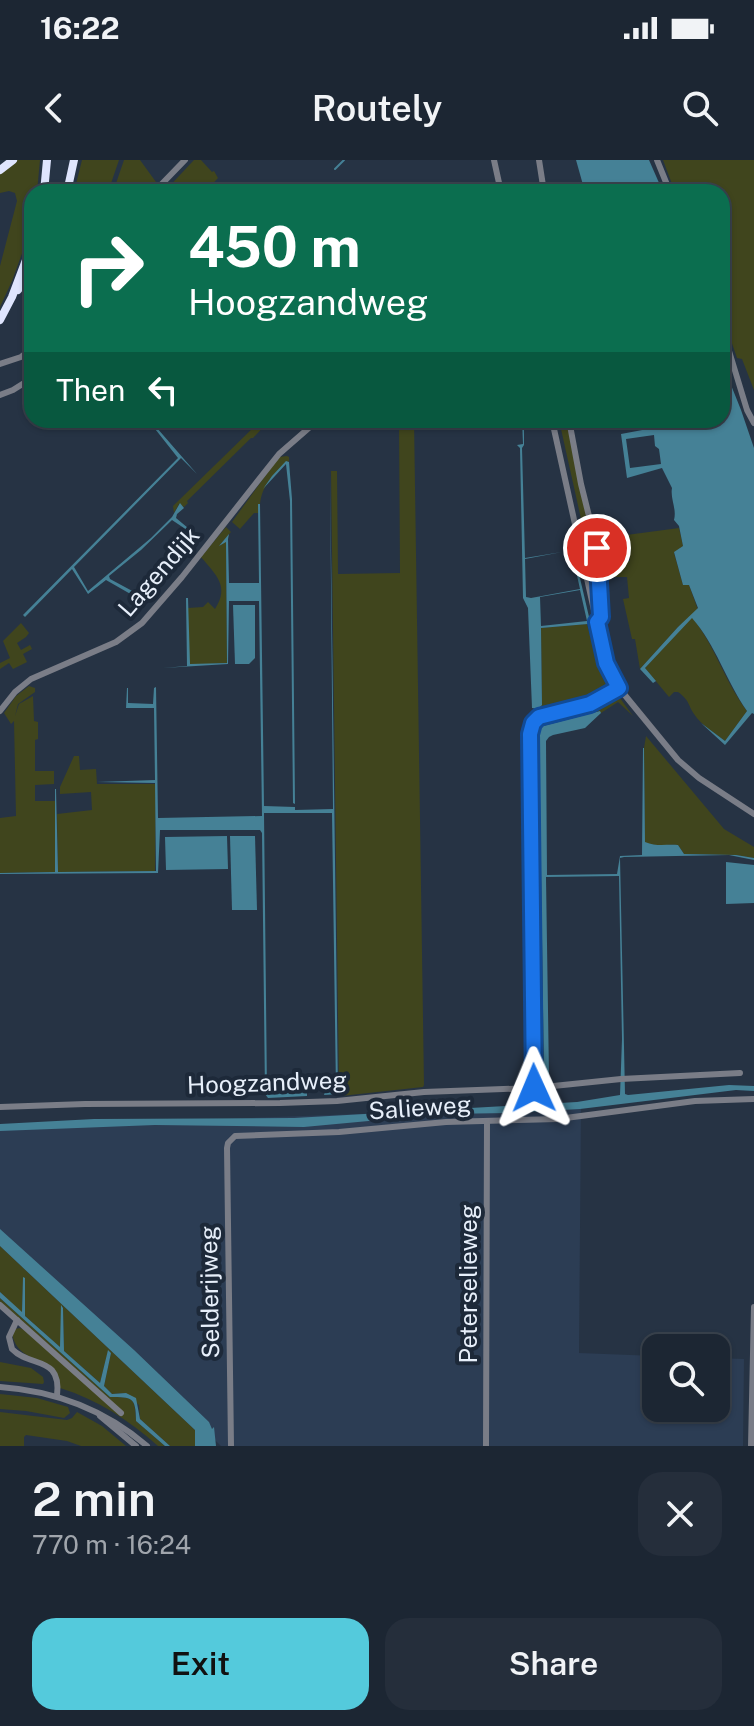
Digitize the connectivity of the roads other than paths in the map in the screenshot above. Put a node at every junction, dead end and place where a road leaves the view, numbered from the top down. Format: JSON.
{"nodes":[{"id":1,"x":13,"y":160,"type":"edge"},
{"id":2,"x":47,"y":160,"type":"edge"},
{"id":3,"x":74,"y":160,"type":"edge"},
{"id":4,"x":185,"y":160,"type":"edge"},
{"id":5,"x":494,"y":160,"type":"edge"},
{"id":6,"x":539,"y":160,"type":"edge"},
{"id":7,"x":657,"y":160,"type":"edge"},
{"id":8,"x":0,"y":170,"type":"edge"},
{"id":9,"x":45,"y":184,"type":"edge"},
{"id":10,"x":69,"y":184,"type":"edge"},
{"id":11,"x":162,"y":184,"type":"edge"},
{"id":12,"x":499,"y":184,"type":"edge"},
{"id":13,"x":543,"y":184,"type":"edge"},
{"id":14,"x":667,"y":184,"type":"edge"},
{"id":15,"x":24,"y":265,"type":"edge"},
{"id":16,"x":24,"y":281,"type":"edge"},
{"id":17,"x":12,"y":297,"type":"junction"},
{"id":18,"x":0,"y":320,"type":"edge"},
{"id":19,"x":730,"y":354,"type":"edge"},
{"id":20,"x":24,"y":355,"type":"edge"},
{"id":21,"x":0,"y":364,"type":"edge"},
{"id":22,"x":24,"y":383,"type":"edge"},
{"id":23,"x":0,"y":395,"type":"edge"},
{"id":24,"x":754,"y":423,"type":"edge"},
{"id":25,"x":309,"y":428,"type":"edge"},
{"id":26,"x":554,"y":428,"type":"edge"},
{"id":27,"x":570,"y":428,"type":"edge"},
{"id":28,"x":597,"y":622,"type":"junction"},
{"id":29,"x":619,"y":688,"type":"junction"},
{"id":30,"x":0,"y":711,"type":"edge"},
{"id":31,"x":751,"y":816,"type":"edge"},
{"id":32,"x":740,"y":1073,"type":"dead end"},
{"id":33,"x":534,"y":1088,"type":"junction"},
{"id":34,"x":754,"y":1099,"type":"edge"},
{"id":35,"x":0,"y":1107,"type":"edge"},
{"id":36,"x":487,"y":1122,"type":"junction"},
{"id":37,"x":231,"y":1139,"type":"joint"},
{"id":38,"x":0,"y":1305,"type":"edge"},
{"id":39,"x":754,"y":1307,"type":"edge"},
{"id":40,"x":17,"y":1320,"type":"junction"},
{"id":41,"x":0,"y":1387,"type":"edge"},
{"id":42,"x":57,"y":1396,"type":"junction"},
{"id":43,"x":94,"y":1411,"type":"junction"},
{"id":44,"x":121,"y":1413,"type":"dead end"},
{"id":45,"x":136,"y":1446,"type":"edge"},
{"id":46,"x":147,"y":1446,"type":"edge"},
{"id":47,"x":231,"y":1446,"type":"edge"},
{"id":48,"x":486,"y":1446,"type":"edge"},
{"id":49,"x":751,"y":1446,"type":"edge"}],
"edges":[{"from":1,"to":8,"type":"highway"},
{"from":2,"to":9,"type":"highway"},
{"from":3,"to":10,"type":"highway"},
{"from":4,"to":11,"type":"street"},
{"from":5,"to":12,"type":"street"},
{"from":6,"to":13,"type":"street"},
{"from":7,"to":14,"type":"street"},
{"from":15,"to":17,"type":"highway"},
{"from":16,"to":17,"type":"highway"},
{"from":17,"to":18,"type":"highway"},
{"from":19,"to":24,"type":"street"},
{"from":20,"to":21,"type":"street"},
{"from":22,"to":23,"type":"street"},
{"from":25,"to":30,"type":"street","name":"Lagendijk"},
{"from":26,"to":28,"type":"street"},
{"from":27,"to":28,"type":"street"},
{"from":28,"to":29,"type":"street"},
{"from":29,"to":31,"type":"street"},
{"from":29,"to":33,"type":"street"},
{"from":32,"to":33,"type":"street","name":"Hoogzandweg"},
{"from":33,"to":35,"type":"street","name":"Hoogzandweg"},
{"from":34,"to":36,"type":"street","name":"Salieweg"},
{"from":36,"to":37,"type":"street","name":"Salieweg"},
{"from":36,"to":48,"type":"street","name":"Peterselieweg"},
{"from":37,"to":47,"type":"street","name":"Selderijweg"},
{"from":38,"to":40,"type":"street"},
{"from":39,"to":49,"type":"street"},
{"from":40,"to":42,"type":"street"},
{"from":40,"to":44,"type":"street"},
{"from":41,"to":42,"type":"street"},
{"from":42,"to":43,"type":"street"},
{"from":43,"to":45,"type":"street"},
{"from":43,"to":46,"type":"street"}]}
